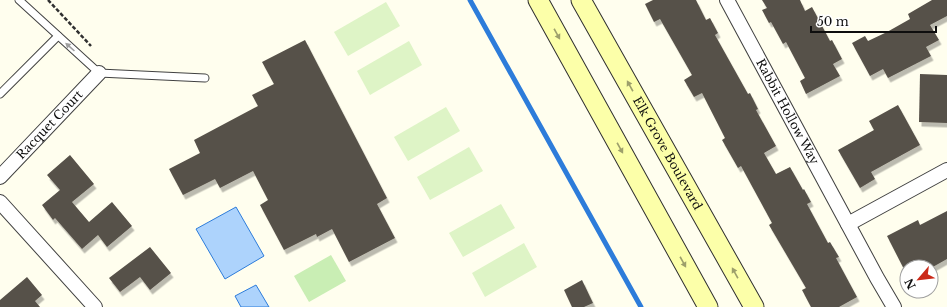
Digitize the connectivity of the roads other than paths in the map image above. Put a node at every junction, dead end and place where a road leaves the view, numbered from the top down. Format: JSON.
{"nodes":[{"id":1,"x":19,"y":0,"type":"edge"},
{"id":2,"x":538,"y":0,"type":"edge"},
{"id":3,"x":581,"y":0,"type":"edge"},
{"id":4,"x":727,"y":0,"type":"edge"},
{"id":5,"x":58,"y":36,"type":"junction"},
{"id":6,"x":99,"y":73,"type":"junction"},
{"id":7,"x":205,"y":78,"type":"dead end"},
{"id":8,"x":0,"y":94,"type":"edge"},
{"id":9,"x":947,"y":170,"type":"edge"},
{"id":10,"x":0,"y":177,"type":"edge"},
{"id":11,"x":0,"y":202,"type":"edge"},
{"id":12,"x":848,"y":224,"type":"junction"},
{"id":13,"x":95,"y":307,"type":"edge"},
{"id":14,"x":708,"y":307,"type":"edge"},
{"id":15,"x":754,"y":307,"type":"edge"},
{"id":16,"x":894,"y":307,"type":"edge"}],
"edges":[{"from":1,"to":5,"type":"lane"},
{"from":2,"to":14,"type":"main road","one_way":true},
{"from":15,"to":3,"type":"main road","name":"Elk Grove Boulevard","one_way":true},
{"from":4,"to":12,"type":"street","name":"Rabbit Hollow Way"},
{"from":6,"to":5,"type":"lane","one_way":true},
{"from":5,"to":8,"type":"lane"},
{"from":6,"to":7,"type":"lane"},
{"from":6,"to":10,"type":"street","name":"Racquet Court"},
{"from":9,"to":12,"type":"street"},
{"from":11,"to":13,"type":"street"},
{"from":12,"to":16,"type":"street","name":"Rabbit Hollow Way"}]}
